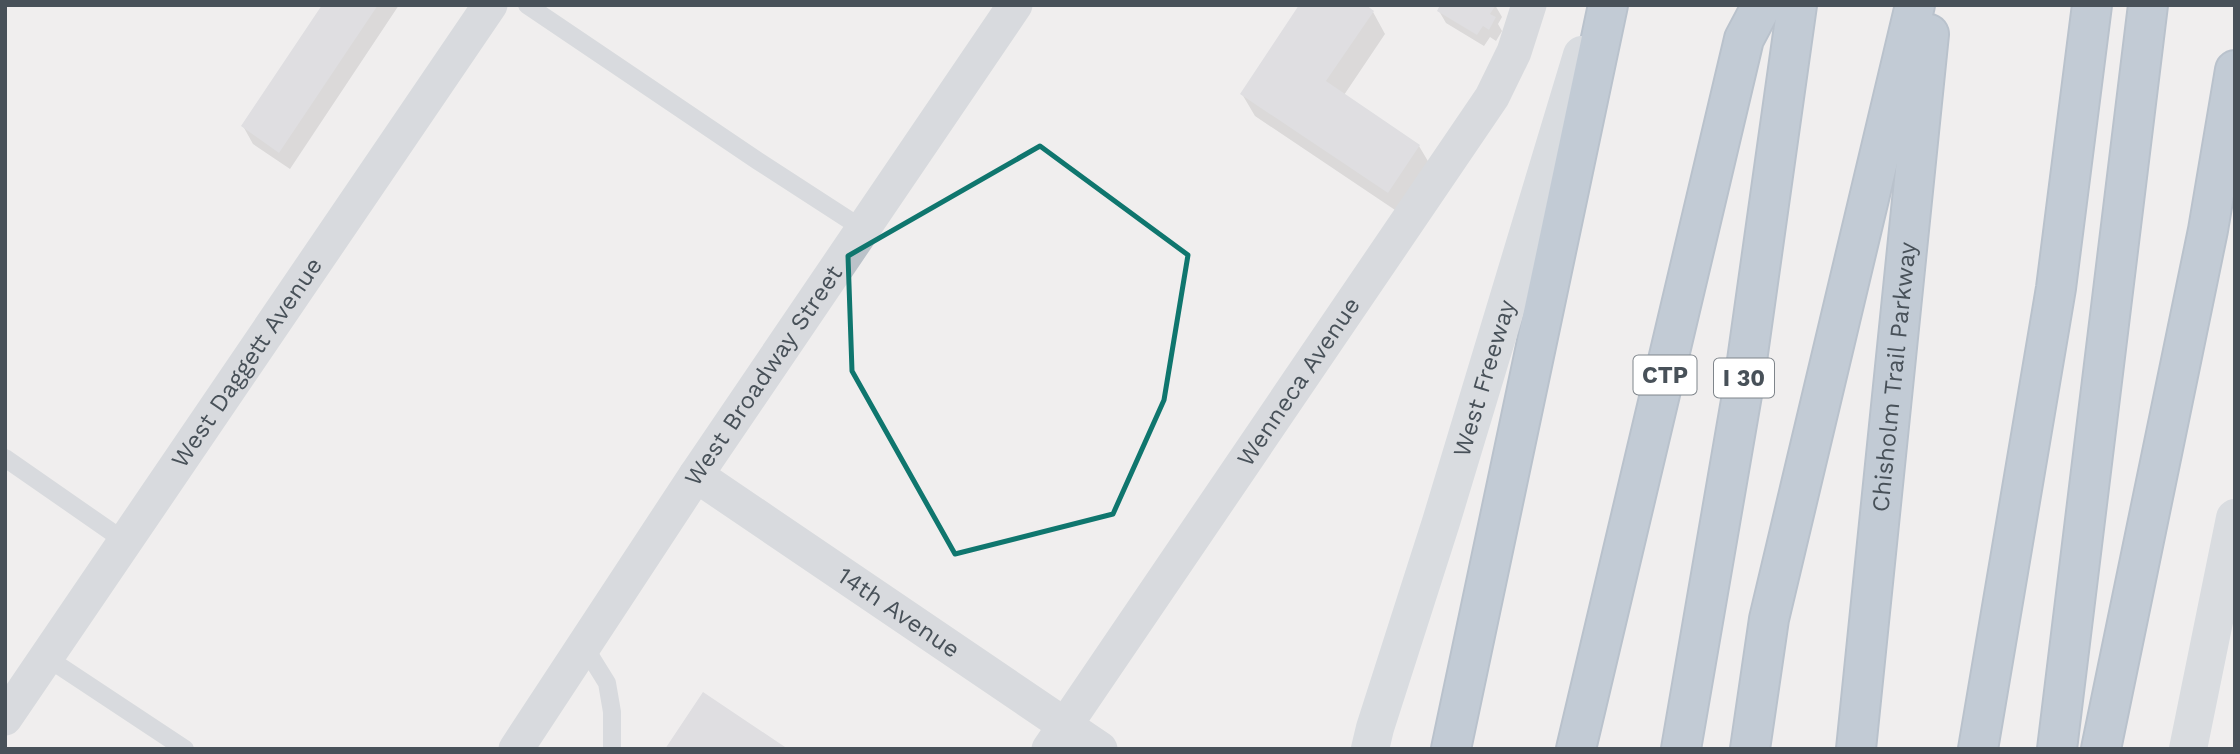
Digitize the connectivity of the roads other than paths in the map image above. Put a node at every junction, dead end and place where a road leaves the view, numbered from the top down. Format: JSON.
{"nodes":[{"id":1,"x":490,"y":5,"type":"edge"},
{"id":2,"x":527,"y":5,"type":"edge"},
{"id":3,"x":1529,"y":5,"type":"edge"},
{"id":4,"x":1597,"y":5,"type":"edge"},
{"id":5,"x":1608,"y":5,"type":"edge"},
{"id":6,"x":1762,"y":5,"type":"edge"},
{"id":7,"x":1797,"y":5,"type":"edge"},
{"id":8,"x":1915,"y":5,"type":"edge"},
{"id":9,"x":1932,"y":5,"type":"edge"},
{"id":10,"x":2092,"y":5,"type":"edge"},
{"id":11,"x":2148,"y":5,"type":"edge"},
{"id":12,"x":1012,"y":6,"type":"edge"},
{"id":13,"x":2235,"y":70,"type":"edge"},
{"id":14,"x":863,"y":229,"type":"junction"},
{"id":15,"x":5,"y":458,"type":"edge"},
{"id":16,"x":696,"y":475,"type":"junction"},
{"id":17,"x":2235,"y":519,"type":"edge"},
{"id":18,"x":126,"y":542,"type":"junction"},
{"id":19,"x":584,"y":646,"type":"junction"},
{"id":20,"x":46,"y":657,"type":"junction"},
{"id":21,"x":5,"y":718,"type":"edge"},
{"id":22,"x":1057,"y":737,"type":"edge"},
{"id":23,"x":1372,"y":738,"type":"edge"},
{"id":24,"x":185,"y":749,"type":"edge"},
{"id":25,"x":516,"y":749,"type":"edge"},
{"id":26,"x":612,"y":749,"type":"edge"},
{"id":27,"x":1100,"y":749,"type":"edge"},
{"id":28,"x":1451,"y":749,"type":"edge"},
{"id":29,"x":1576,"y":749,"type":"edge"},
{"id":30,"x":1681,"y":749,"type":"edge"},
{"id":31,"x":1750,"y":749,"type":"edge"},
{"id":32,"x":1856,"y":749,"type":"edge"},
{"id":33,"x":1978,"y":749,"type":"edge"},
{"id":34,"x":2057,"y":749,"type":"edge"},
{"id":35,"x":2101,"y":749,"type":"edge"},
{"id":36,"x":2188,"y":749,"type":"edge"}],
"edges":[{"from":1,"to":18,"type":"street","name":"West Daggett Avenue"},
{"from":2,"to":14,"type":"lane"},
{"from":3,"to":22,"type":"street","name":"Wenneca Avenue"},
{"from":4,"to":23,"type":"main road","name":"West Freeway"},
{"from":5,"to":28,"type":"highway"},
{"from":6,"to":29,"type":"highway","number":"CTP"},
{"from":7,"to":30,"type":"highway","number":"I 30"},
{"from":8,"to":31,"type":"highway"},
{"from":9,"to":32,"type":"highway","name":"Chisholm Trail Parkway"},
{"from":10,"to":33,"type":"highway"},
{"from":11,"to":34,"type":"highway"},
{"from":12,"to":14,"type":"street","name":"West Broadway Street"},
{"from":13,"to":35,"type":"highway"},
{"from":14,"to":16,"type":"street","name":"West Broadway Street"},
{"from":15,"to":18,"type":"lane"},
{"from":16,"to":19,"type":"street","name":"West Broadway Street"},
{"from":16,"to":22,"type":"street","name":"14th Avenue"},
{"from":17,"to":36,"type":"main road"},
{"from":18,"to":20,"type":"street","name":"West Daggett Avenue"},
{"from":19,"to":25,"type":"street","name":"West Broadway Street"},
{"from":19,"to":26,"type":"lane"},
{"from":20,"to":21,"type":"street","name":"West Daggett Avenue"},
{"from":20,"to":24,"type":"lane"},
{"from":22,"to":27,"type":"street","name":"14th Avenue"}]}
